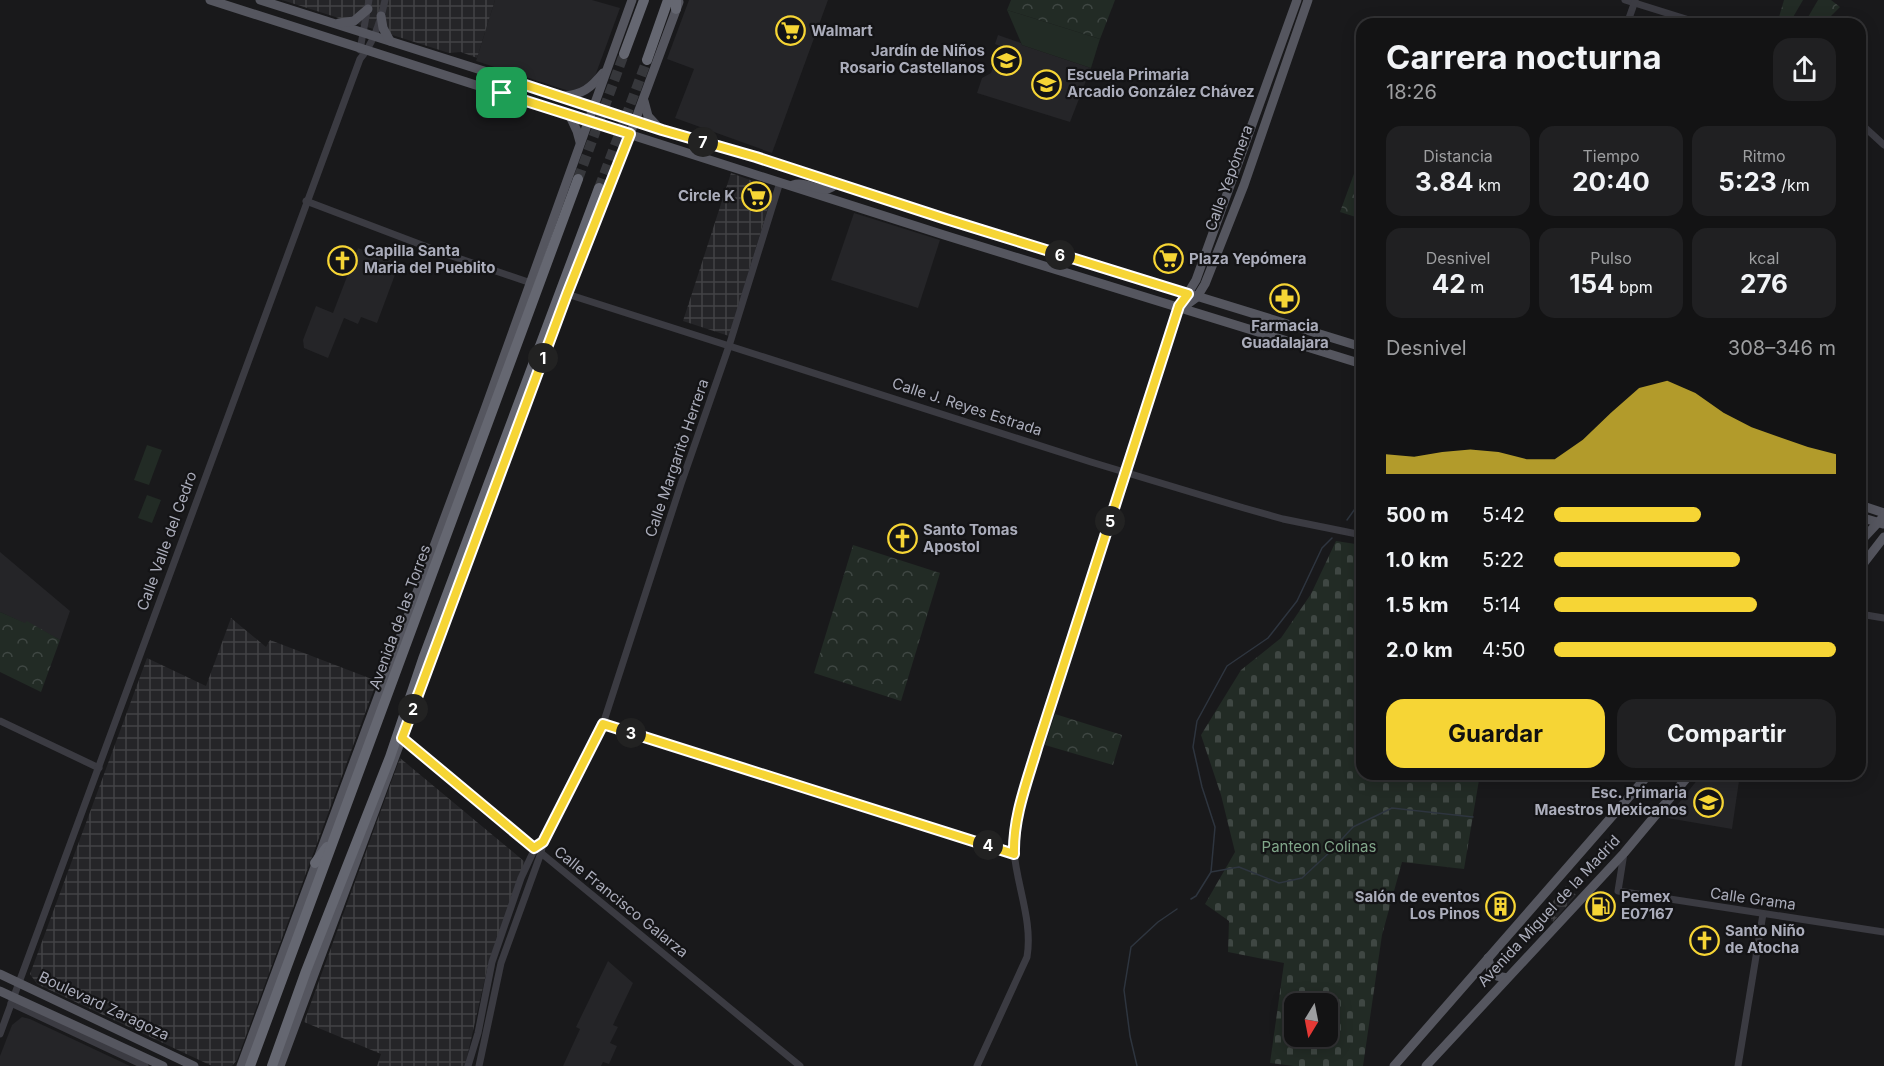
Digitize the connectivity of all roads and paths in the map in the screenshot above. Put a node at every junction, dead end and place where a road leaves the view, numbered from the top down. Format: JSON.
{"nodes":[{"id":1,"x":210,"y":0,"type":"edge"},
{"id":2,"x":260,"y":0,"type":"edge"},
{"id":3,"x":632,"y":0,"type":"edge"},
{"id":4,"x":644,"y":0,"type":"edge"},
{"id":5,"x":668,"y":0,"type":"edge"},
{"id":6,"x":1297,"y":0,"type":"edge"},
{"id":7,"x":1308,"y":0,"type":"edge"},
{"id":8,"x":1625,"y":0,"type":"edge"},
{"id":9,"x":1635,"y":2,"type":"edge"},
{"id":10,"x":677,"y":3,"type":"edge"},
{"id":11,"x":369,"y":4,"type":"edge"},
{"id":12,"x":383,"y":8,"type":"edge"},
{"id":13,"x":1629,"y":18,"type":"edge"},
{"id":14,"x":1684,"y":18,"type":"edge"},
{"id":15,"x":336,"y":24,"type":"junction"},
{"id":16,"x":368,"y":34,"type":"junction"},
{"id":17,"x":390,"y":41,"type":"junction"},
{"id":18,"x":364,"y":49,"type":"junction"},
{"id":19,"x":624,"y":54,"type":"tunnel mouth"},
{"id":20,"x":448,"y":60,"type":"junction"},
{"id":21,"x":647,"y":60,"type":"tunnel mouth"},
{"id":22,"x":608,"y":66,"type":"junction"},
{"id":23,"x":435,"y":72,"type":"junction"},
{"id":24,"x":513,"y":81,"type":"junction"},
{"id":25,"x":482,"y":87,"type":"junction"},
{"id":26,"x":644,"y":95,"type":"junction"},
{"id":27,"x":556,"y":96,"type":"junction"},
{"id":28,"x":598,"y":110,"type":"junction"},
{"id":29,"x":569,"y":114,"type":"junction"},
{"id":30,"x":588,"y":121,"type":"junction"},
{"id":31,"x":635,"y":121,"type":"junction"},
{"id":32,"x":1866,"y":128,"type":"edge"},
{"id":33,"x":662,"y":130,"type":"junction"},
{"id":34,"x":630,"y":134,"type":"junction"},
{"id":35,"x":646,"y":139,"type":"junction"},
{"id":36,"x":580,"y":145,"type":"junction"},
{"id":37,"x":1884,"y":145,"type":"edge"},
{"id":38,"x":622,"y":154,"type":"junction"},
{"id":39,"x":756,"y":157,"type":"junction"},
{"id":40,"x":749,"y":172,"type":"junction"},
{"id":41,"x":578,"y":180,"type":"tunnel mouth"},
{"id":42,"x":780,"y":182,"type":"junction"},
{"id":43,"x":836,"y":183,"type":"junction"},
{"id":44,"x":791,"y":186,"type":"junction"},
{"id":45,"x":599,"y":188,"type":"tunnel mouth"},
{"id":46,"x":306,"y":201,"type":"junction"},
{"id":47,"x":531,"y":283,"type":"junction"},
{"id":48,"x":1193,"y":295,"type":"junction"},
{"id":49,"x":565,"y":299,"type":"junction"},
{"id":50,"x":1180,"y":309,"type":"junction"},
{"id":51,"x":1208,"y":315,"type":"junction"},
{"id":52,"x":543,"y":334,"type":"junction"},
{"id":53,"x":1356,"y":345,"type":"edge"},
{"id":54,"x":729,"y":346,"type":"junction"},
{"id":55,"x":503,"y":359,"type":"junction"},
{"id":56,"x":1356,"y":362,"type":"edge"},
{"id":57,"x":502,"y":386,"type":"junction"},
{"id":58,"x":1125,"y":472,"type":"junction"},
{"id":59,"x":1866,"y":507,"type":"edge"},
{"id":60,"x":1866,"y":517,"type":"edge"},
{"id":61,"x":1883,"y":519,"type":"edge"},
{"id":62,"x":450,"y":525,"type":"junction"},
{"id":63,"x":1356,"y":534,"type":"edge"},
{"id":64,"x":1866,"y":536,"type":"edge"},
{"id":65,"x":1884,"y":537,"type":"edge"},
{"id":66,"x":468,"y":538,"type":"junction"},
{"id":67,"x":1866,"y":560,"type":"edge"},
{"id":68,"x":432,"y":574,"type":"junction"},
{"id":69,"x":449,"y":590,"type":"junction"},
{"id":70,"x":1866,"y":615,"type":"edge"},
{"id":71,"x":1884,"y":618,"type":"edge"},
{"id":72,"x":0,"y":721,"type":"edge"},
{"id":73,"x":603,"y":724,"type":"junction"},
{"id":74,"x":400,"y":737,"type":"junction"},
{"id":75,"x":99,"y":768,"type":"junction"},
{"id":76,"x":1644,"y":780,"type":"edge"},
{"id":77,"x":1684,"y":780,"type":"edge"},
{"id":78,"x":334,"y":837,"type":"junction"},
{"id":79,"x":543,"y":842,"type":"junction"},
{"id":80,"x":534,"y":848,"type":"junction"},
{"id":81,"x":541,"y":853,"type":"junction"},
{"id":82,"x":1624,"y":853,"type":"junction"},
{"id":83,"x":1014,"y":854,"type":"junction"},
{"id":84,"x":315,"y":863,"type":"junction"},
{"id":85,"x":1763,"y":914,"type":"junction"},
{"id":86,"x":1884,"y":932,"type":"edge"},
{"id":87,"x":499,"y":943,"type":"junction"},
{"id":88,"x":507,"y":946,"type":"junction"},
{"id":89,"x":1488,"y":958,"type":"junction"},
{"id":90,"x":0,"y":974,"type":"edge"},
{"id":91,"x":1507,"y":978,"type":"junction"},
{"id":92,"x":19,"y":983,"type":"junction"},
{"id":93,"x":0,"y":991,"type":"edge"},
{"id":94,"x":12,"y":1000,"type":"junction"},
{"id":95,"x":0,"y":1034,"type":"edge"},
{"id":96,"x":121,"y":1051,"type":"junction"},
{"id":97,"x":276,"y":1063,"type":"edge"},
{"id":98,"x":145,"y":1066,"type":"edge"},
{"id":99,"x":163,"y":1066,"type":"edge"},
{"id":100,"x":194,"y":1066,"type":"edge"},
{"id":101,"x":240,"y":1066,"type":"edge"},
{"id":102,"x":250,"y":1066,"type":"edge"},
{"id":103,"x":468,"y":1066,"type":"edge"},
{"id":104,"x":479,"y":1066,"type":"edge"},
{"id":105,"x":800,"y":1066,"type":"edge"},
{"id":106,"x":976,"y":1066,"type":"edge"},
{"id":107,"x":1394,"y":1066,"type":"edge"},
{"id":108,"x":1426,"y":1066,"type":"edge"},
{"id":109,"x":1738,"y":1066,"type":"edge"}],
"edges":[{"from":1,"to":18,"type":"main road"},
{"from":2,"to":15,"type":"main road"},
{"from":3,"to":22,"type":"main road","name":"Avenida de las Torres"},
{"from":4,"to":19,"type":"highway"},
{"from":5,"to":21,"type":"highway"},
{"from":6,"to":48,"type":"main road","name":"Calle Yepómera"},
{"from":7,"to":48,"type":"main road","name":"Calle Yepómera"},
{"from":8,"to":9,"type":"street"},
{"from":9,"to":13,"type":"street"},
{"from":9,"to":14,"type":"street"},
{"from":10,"to":26,"type":"main road"},
{"from":11,"to":12,"type":"street"},
{"from":11,"to":15,"type":"main road"},
{"from":11,"to":16,"type":"street"},
{"from":12,"to":16,"type":"street"},
{"from":12,"to":17,"type":"main road"},
{"from":15,"to":16,"type":"main road"},
{"from":16,"to":17,"type":"main road"},
{"from":16,"to":18,"type":"street","name":"Calle Valle del Cedro"},
{"from":17,"to":20,"type":"main road"},
{"from":18,"to":23,"type":"main road"},
{"from":18,"to":46,"type":"street","name":"Calle Valle del Cedro"},
{"from":20,"to":23,"type":"main road"},
{"from":20,"to":24,"type":"main road"},
{"from":22,"to":27,"type":"main road"},
{"from":22,"to":28,"type":"main road","name":"Avenida de las Torres"},
{"from":23,"to":25,"type":"main road"},
{"from":24,"to":25,"type":"main road"},
{"from":24,"to":27,"type":"main road"},
{"from":25,"to":29,"type":"main road"},
{"from":26,"to":31,"type":"main road"},
{"from":26,"to":33,"type":"main road"},
{"from":27,"to":28,"type":"main road"},
{"from":28,"to":30,"type":"main road","name":"Avenida de las Torres"},
{"from":28,"to":31,"type":"main road"},
{"from":29,"to":30,"type":"main road"},
{"from":29,"to":36,"type":"main road"},
{"from":30,"to":34,"type":"main road"},
{"from":30,"to":36,"type":"main road","name":"Avenida de las Torres"},
{"from":31,"to":33,"type":"main road"},
{"from":31,"to":34,"type":"main road"},
{"from":32,"to":37,"type":"street"},
{"from":33,"to":39,"type":"main road"},
{"from":34,"to":35,"type":"main road"},
{"from":34,"to":38,"type":"main road"},
{"from":35,"to":38,"type":"main road"},
{"from":35,"to":40,"type":"main road"},
{"from":36,"to":47,"type":"main road","name":"Avenida de las Torres"},
{"from":38,"to":49,"type":"main road"},
{"from":39,"to":40,"type":"main road"},
{"from":39,"to":43,"type":"main road"},
{"from":40,"to":42,"type":"main road"},
{"from":41,"to":57,"type":"highway","name":"Avenida de las Torres"},
{"from":42,"to":44,"type":"main road"},
{"from":42,"to":54,"type":"street","name":"Calle Margarito Herrera"},
{"from":43,"to":44,"type":"main road"},
{"from":43,"to":48,"type":"main road"},
{"from":44,"to":50,"type":"main road"},
{"from":45,"to":52,"type":"highway"},
{"from":46,"to":47,"type":"street"},
{"from":46,"to":75,"type":"street","name":"Calle Valle del Cedro"},
{"from":47,"to":55,"type":"main road","name":"Avenida de las Torres"},
{"from":48,"to":50,"type":"main road"},
{"from":48,"to":51,"type":"main road"},
{"from":48,"to":53,"type":"main road"},
{"from":49,"to":52,"type":"highway"},
{"from":49,"to":54,"type":"street","name":"Calle J. Reyes Estrada"},
{"from":49,"to":74,"type":"main road"},
{"from":50,"to":51,"type":"main road"},
{"from":50,"to":58,"type":"street"},
{"from":51,"to":56,"type":"main road"},
{"from":52,"to":66,"type":"highway"},
{"from":54,"to":58,"type":"street","name":"Calle J. Reyes Estrada"},
{"from":54,"to":73,"type":"street","name":"Calle Margarito Herrera"},
{"from":55,"to":57,"type":"highway"},
{"from":55,"to":84,"type":"main road","name":"Avenida de las Torres"},
{"from":57,"to":62,"type":"highway","name":"Avenida de las Torres"},
{"from":58,"to":63,"type":"street","name":"Calle J. Reyes Estrada"},
{"from":58,"to":83,"type":"street"},
{"from":59,"to":61,"type":"main road"},
{"from":60,"to":61,"type":"main road"},
{"from":61,"to":64,"type":"main road"},
{"from":62,"to":66,"type":"highway"},
{"from":62,"to":68,"type":"highway","name":"Avenida de las Torres"},
{"from":65,"to":67,"type":"main road"},
{"from":66,"to":69,"type":"highway"},
{"from":68,"to":69,"type":"highway"},
{"from":68,"to":78,"type":"highway","name":"Avenida de las Torres"},
{"from":69,"to":74,"type":"highway"},
{"from":70,"to":71,"type":"street"},
{"from":72,"to":75,"type":"street"},
{"from":73,"to":79,"type":"street","name":"Calle Margarito Herrera"},
{"from":73,"to":83,"type":"street"},
{"from":74,"to":80,"type":"street","name":"Calle Francisco Galarza"},
{"from":74,"to":97,"type":"highway"},
{"from":74,"to":97,"type":"main road"},
{"from":75,"to":92,"type":"street","name":"Calle Valle del Cedro"},
{"from":76,"to":89,"type":"main road","name":"Avenida Miguel de la Madrid"},
{"from":77,"to":82,"type":"main road","name":"Avenida Miguel de la Madrid"},
{"from":78,"to":84,"type":"highway"},
{"from":78,"to":102,"type":"highway","name":"Avenida de las Torres"},
{"from":79,"to":80,"type":"street"},
{"from":79,"to":81,"type":"street"},
{"from":80,"to":81,"type":"street","name":"Calle Francisco Galarza"},
{"from":80,"to":87,"type":"street"},
{"from":81,"to":88,"type":"street"},
{"from":81,"to":105,"type":"street","name":"Calle Francisco Galarza"},
{"from":82,"to":85,"type":"street","name":"Calle Grama"},
{"from":82,"to":91,"type":"main road","name":"Avenida Miguel de la Madrid"},
{"from":83,"to":106,"type":"street"},
{"from":84,"to":101,"type":"main road","name":"Avenida de las Torres"},
{"from":85,"to":86,"type":"street","name":"Calle Grama"},
{"from":85,"to":109,"type":"street"},
{"from":87,"to":88,"type":"street"},
{"from":87,"to":103,"type":"street"},
{"from":88,"to":104,"type":"street"},
{"from":89,"to":91,"type":"main road"},
{"from":89,"to":107,"type":"main road","name":"Avenida Miguel de la Madrid"},
{"from":90,"to":92,"type":"main road","name":"Boulevard Zaragoza"},
{"from":91,"to":108,"type":"main road","name":"Avenida Miguel de la Madrid"},
{"from":92,"to":94,"type":"street","name":"Calle Valle del Cedro"},
{"from":92,"to":100,"type":"main road","name":"Boulevard Zaragoza"},
{"from":93,"to":94,"type":"main road","name":"Boulevard Zaragoza"},
{"from":94,"to":95,"type":"street","name":"Calle Valle del Cedro"},
{"from":94,"to":96,"type":"main road","name":"Boulevard Zaragoza"},
{"from":96,"to":98,"type":"street"},
{"from":96,"to":99,"type":"main road","name":"Boulevard Zaragoza"}]}
